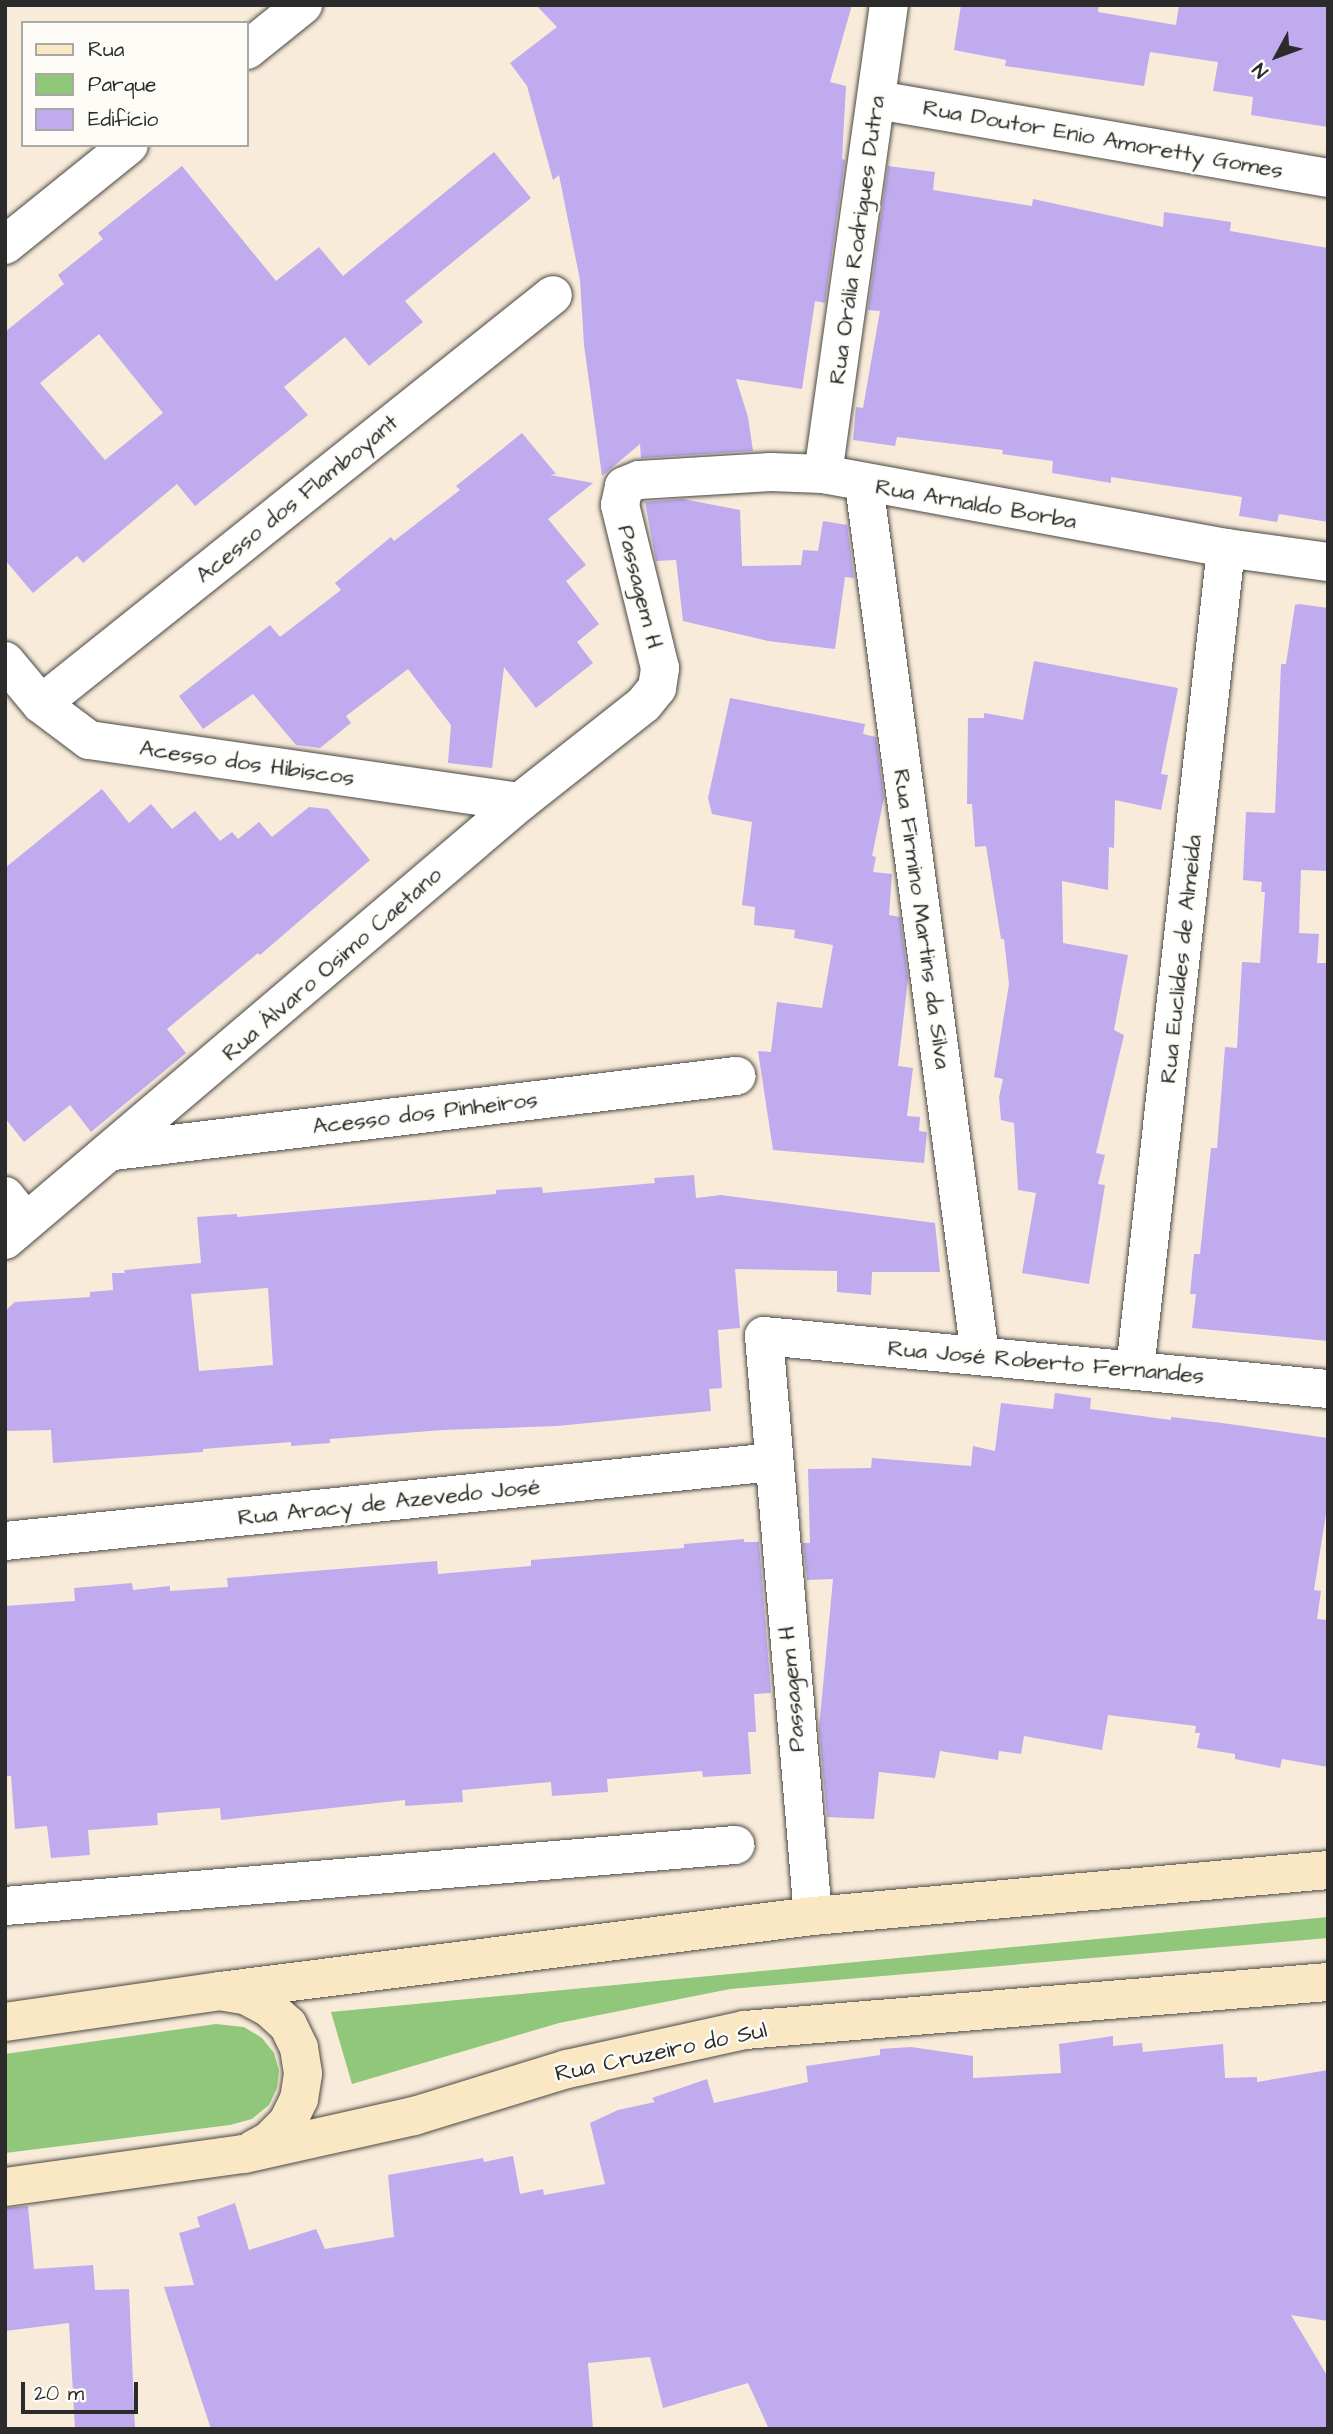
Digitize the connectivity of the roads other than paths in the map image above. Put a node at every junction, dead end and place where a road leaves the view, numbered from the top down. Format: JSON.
{"nodes":[{"id":1,"x":303,"y":5,"type":"edge"},
{"id":2,"x":889,"y":5,"type":"edge"},
{"id":3,"x":248,"y":49,"type":"edge"},
{"id":4,"x":877,"y":100,"type":"junction"},
{"id":5,"x":127,"y":147,"type":"edge"},
{"id":6,"x":1328,"y":178,"type":"edge"},
{"id":7,"x":5,"y":245,"type":"edge"},
{"id":8,"x":554,"y":295,"type":"dead end"},
{"id":9,"x":823,"y":474,"type":"junction"},
{"id":10,"x":864,"y":484,"type":"junction"},
{"id":11,"x":624,"y":486,"type":"joint"},
{"id":12,"x":1226,"y":548,"type":"junction"},
{"id":13,"x":1328,"y":562,"type":"edge"},
{"id":14,"x":5,"y":661,"type":"edge"},
{"id":15,"x":657,"y":688,"type":"joint"},
{"id":16,"x":41,"y":704,"type":"junction"},
{"id":17,"x":520,"y":802,"type":"junction"},
{"id":18,"x":736,"y":1076,"type":"dead end"},
{"id":19,"x":114,"y":1150,"type":"junction"},
{"id":20,"x":12,"y":1219,"type":"edge"},
{"id":21,"x":764,"y":1336,"type":"joint"},
{"id":22,"x":980,"y":1355,"type":"junction"},
{"id":23,"x":1135,"y":1370,"type":"junction"},
{"id":24,"x":1328,"y":1389,"type":"edge"},
{"id":25,"x":773,"y":1462,"type":"junction"},
{"id":26,"x":5,"y":1541,"type":"edge"},
{"id":27,"x":735,"y":1845,"type":"dead end"},
{"id":28,"x":1328,"y":1870,"type":"edge"},
{"id":29,"x":5,"y":1906,"type":"edge"},
{"id":30,"x":813,"y":1916,"type":"junction"},
{"id":31,"x":1328,"y":1982,"type":"edge"},
{"id":32,"x":219,"y":1991,"type":"junction"},
{"id":33,"x":5,"y":2022,"type":"edge"},
{"id":34,"x":244,"y":2154,"type":"junction"},
{"id":35,"x":5,"y":2187,"type":"edge"}],
"edges":[{"from":1,"to":3,"type":"street"},
{"from":2,"to":4,"type":"street","name":"Rua Orália Rodrigues Dutra"},
{"from":4,"to":6,"type":"street","name":"Rua Doutor Enio Amoretty Gomes"},
{"from":4,"to":9,"type":"street","name":"Rua Orália Rodrigues Dutra"},
{"from":5,"to":7,"type":"street"},
{"from":8,"to":16,"type":"street","name":"Acesso dos Flamboyant"},
{"from":9,"to":10,"type":"street","name":"Rua Arnaldo Borba"},
{"from":9,"to":11,"type":"street","name":"Rua Arnaldo Borba"},
{"from":10,"to":12,"type":"street","name":"Rua Arnaldo Borba"},
{"from":10,"to":22,"type":"street","name":"Rua Firmino Martins da Silva"},
{"from":11,"to":15,"type":"street","name":"Passagem H"},
{"from":12,"to":13,"type":"street","name":"Rua Arnaldo Borba"},
{"from":12,"to":23,"type":"street","name":"Rua Euclides de Almeida"},
{"from":14,"to":16,"type":"street","name":"Acesso dos Hibiscos"},
{"from":15,"to":17,"type":"street","name":"Rua Álvaro Osimo Caetano"},
{"from":16,"to":17,"type":"street","name":"Acesso dos Hibiscos"},
{"from":17,"to":19,"type":"street","name":"Rua Álvaro Osimo Caetano"},
{"from":18,"to":19,"type":"street","name":"Acesso dos Pinheiros"},
{"from":19,"to":20,"type":"street","name":"Rua Álvaro Osimo Caetano"},
{"from":21,"to":22,"type":"street","name":"Rua José Roberto Fernandes"},
{"from":21,"to":25,"type":"street","name":"Passagem H"},
{"from":22,"to":23,"type":"street","name":"Rua José Roberto Fernandes"},
{"from":23,"to":24,"type":"street","name":"Rua José Roberto Fernandes"},
{"from":25,"to":26,"type":"street","name":"Rua Aracy de Azevedo José"},
{"from":25,"to":30,"type":"street","name":"Passagem H"},
{"from":27,"to":29,"type":"street"},
{"from":28,"to":30,"type":"main road"},
{"from":30,"to":32,"type":"main road"},
{"from":31,"to":34,"type":"main road","name":"Rua Cruzeiro do Sul"},
{"from":32,"to":33,"type":"main road"},
{"from":32,"to":34,"type":"main road"},
{"from":34,"to":35,"type":"main road","name":"Rua Cruzeiro do Sul"}]}
